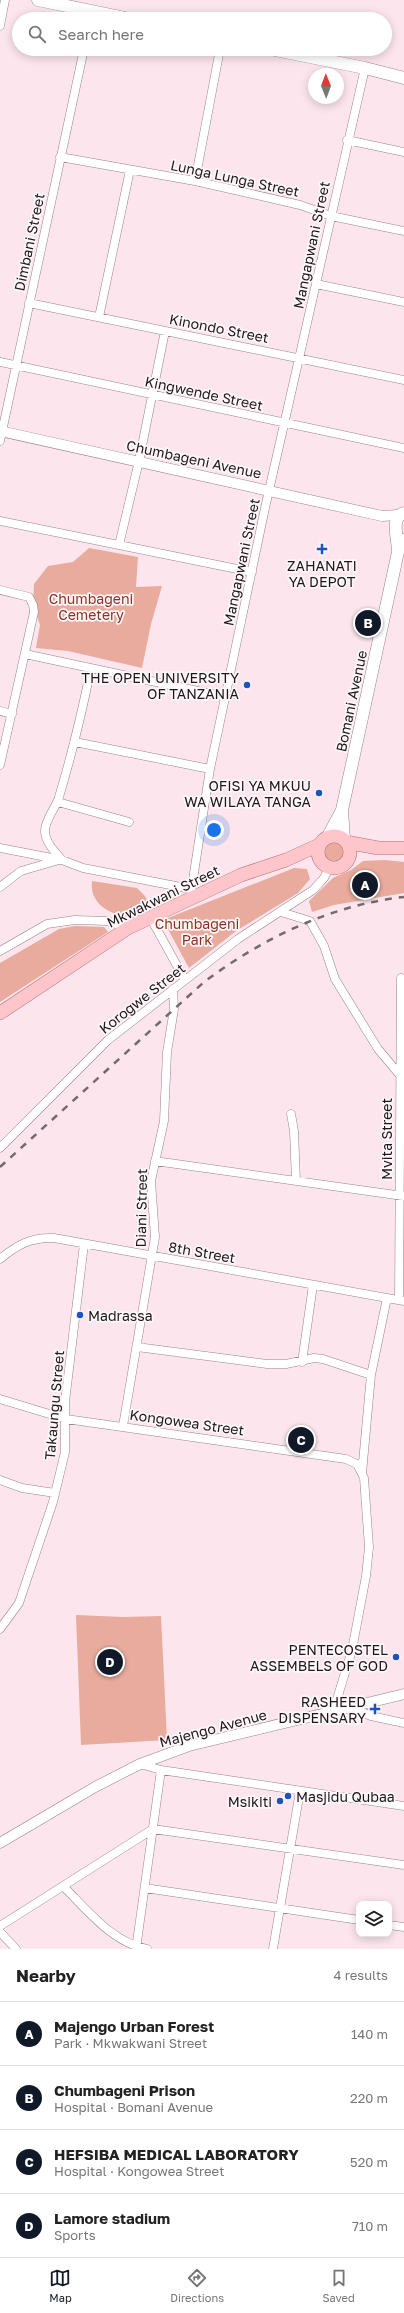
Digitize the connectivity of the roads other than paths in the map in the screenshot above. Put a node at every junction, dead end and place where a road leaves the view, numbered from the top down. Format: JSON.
{"nodes":[{"id":1,"x":5,"y":0,"type":"edge"},
{"id":2,"x":38,"y":0,"type":"edge"},
{"id":3,"x":81,"y":12,"type":"edge"},
{"id":4,"x":0,"y":26,"type":"edge"},
{"id":5,"x":82,"y":56,"type":"edge"},
{"id":6,"x":219,"y":56,"type":"edge"},
{"id":7,"x":305,"y":56,"type":"edge"},
{"id":8,"x":365,"y":68,"type":"junction"},
{"id":9,"x":404,"y":78,"type":"edge"},
{"id":10,"x":347,"y":140,"type":"junction"},
{"id":11,"x":404,"y":152,"type":"edge"},
{"id":12,"x":60,"y":157,"type":"junction"},
{"id":13,"x":130,"y":170,"type":"junction"},
{"id":14,"x":195,"y":181,"type":"junction"},
{"id":15,"x":331,"y":216,"type":"junction"},
{"id":16,"x":404,"y":231,"type":"edge"},
{"id":17,"x":316,"y":284,"type":"junction"},
{"id":18,"x":404,"y":302,"type":"edge"},
{"id":19,"x":29,"y":303,"type":"junction"},
{"id":20,"x":99,"y":317,"type":"junction"},
{"id":21,"x":165,"y":331,"type":"junction"},
{"id":22,"x":300,"y":358,"type":"junction"},
{"id":23,"x":0,"y":362,"type":"edge"},
{"id":24,"x":16,"y":366,"type":"junction"},
{"id":25,"x":404,"y":380,"type":"edge"},
{"id":26,"x":151,"y":395,"type":"junction"},
{"id":27,"x":285,"y":424,"type":"junction"},
{"id":28,"x":1,"y":434,"type":"edge"},
{"id":29,"x":404,"y":448,"type":"edge"},
{"id":30,"x":139,"y":461,"type":"junction"},
{"id":31,"x":269,"y":489,"type":"junction"},
{"id":32,"x":400,"y":519,"type":"edge"},
{"id":33,"x":0,"y":521,"type":"edge"},
{"id":34,"x":404,"y":540,"type":"edge"},
{"id":35,"x":119,"y":545,"type":"junction"},
{"id":36,"x":398,"y":552,"type":"junction"},
{"id":37,"x":252,"y":572,"type":"junction"},
{"id":38,"x":0,"y":590,"type":"edge"},
{"id":39,"x":25,"y":654,"type":"junction"},
{"id":40,"x":91,"y":668,"type":"junction"},
{"id":41,"x":226,"y":697,"type":"junction"},
{"id":42,"x":0,"y":711,"type":"edge"},
{"id":43,"x":12,"y":714,"type":"junction"},
{"id":44,"x":75,"y":742,"type":"junction"},
{"id":45,"x":0,"y":765,"type":"edge"},
{"id":46,"x":210,"y":769,"type":"junction"},
{"id":47,"x":58,"y":802,"type":"junction"},
{"id":48,"x":342,"y":810,"type":"junction"},
{"id":49,"x":129,"y":822,"type":"dead end"},
{"id":50,"x":323,"y":841,"type":"junction"},
{"id":51,"x":345,"y":841,"type":"junction"},
{"id":52,"x":0,"y":848,"type":"edge"},
{"id":53,"x":378,"y":848,"type":"junction"},
{"id":54,"x":404,"y":848,"type":"edge"},
{"id":55,"x":62,"y":860,"type":"junction"},
{"id":56,"x":286,"y":860,"type":"junction"},
{"id":57,"x":348,"y":861,"type":"junction"},
{"id":58,"x":325,"y":865,"type":"junction"},
{"id":59,"x":0,"y":887,"type":"edge"},
{"id":60,"x":190,"y":894,"type":"junction"},
{"id":61,"x":281,"y":912,"type":"junction"},
{"id":62,"x":150,"y":917,"type":"junction"},
{"id":63,"x":128,"y":928,"type":"junction"},
{"id":64,"x":0,"y":951,"type":"edge"},
{"id":65,"x":400,"y":978,"type":"dead end"},
{"id":66,"x":185,"y":980,"type":"junction"},
{"id":67,"x":173,"y":989,"type":"junction"},
{"id":68,"x":403,"y":1004,"type":"edge"},
{"id":69,"x":0,"y":1013,"type":"edge"},
{"id":70,"x":402,"y":1074,"type":"edge"},
{"id":71,"x":291,"y":1114,"type":"dead end"},
{"id":72,"x":0,"y":1148,"type":"edge"},
{"id":73,"x":402,"y":1152,"type":"edge"},
{"id":74,"x":155,"y":1161,"type":"junction"},
{"id":75,"x":296,"y":1181,"type":"junction"},
{"id":76,"x":402,"y":1196,"type":"edge"},
{"id":77,"x":84,"y":1244,"type":"junction"},
{"id":78,"x":153,"y":1256,"type":"junction"},
{"id":79,"x":0,"y":1259,"type":"edge"},
{"id":80,"x":313,"y":1285,"type":"junction"},
{"id":81,"x":388,"y":1298,"type":"junction"},
{"id":82,"x":402,"y":1301,"type":"edge"},
{"id":83,"x":137,"y":1347,"type":"junction"},
{"id":84,"x":302,"y":1362,"type":"junction"},
{"id":85,"x":371,"y":1375,"type":"junction"},
{"id":86,"x":0,"y":1399,"type":"edge"},
{"id":87,"x":66,"y":1419,"type":"junction"},
{"id":88,"x":123,"y":1426,"type":"junction"},
{"id":89,"x":363,"y":1476,"type":"junction"},
{"id":90,"x":0,"y":1480,"type":"edge"},
{"id":91,"x":55,"y":1493,"type":"junction"},
{"id":92,"x":0,"y":1629,"type":"edge"},
{"id":93,"x":404,"y":1694,"type":"edge"},
{"id":94,"x":350,"y":1707,"type":"junction"},
{"id":95,"x":333,"y":1712,"type":"junction"},
{"id":96,"x":404,"y":1723,"type":"edge"},
{"id":97,"x":140,"y":1764,"type":"junction"},
{"id":98,"x":161,"y":1770,"type":"junction"},
{"id":99,"x":300,"y":1791,"type":"junction"},
{"id":100,"x":404,"y":1806,"type":"edge"},
{"id":101,"x":153,"y":1829,"type":"junction"},
{"id":102,"x":0,"y":1843,"type":"edge"},
{"id":103,"x":289,"y":1848,"type":"junction"},
{"id":104,"x":404,"y":1864,"type":"edge"},
{"id":105,"x":64,"y":1887,"type":"junction"},
{"id":106,"x":145,"y":1888,"type":"junction"},
{"id":107,"x":279,"y":1908,"type":"junction"},
{"id":108,"x":356,"y":1920,"type":"edge"},
{"id":109,"x":392,"y":1925,"type":"edge"},
{"id":110,"x":0,"y":1926,"type":"edge"},
{"id":111,"x":404,"y":1927,"type":"edge"},
{"id":112,"x":0,"y":1932,"type":"edge"},
{"id":113,"x":136,"y":1948,"type":"edge"},
{"id":114,"x":16,"y":1949,"type":"edge"},
{"id":115,"x":147,"y":1949,"type":"edge"},
{"id":116,"x":273,"y":1949,"type":"edge"}],
"edges":[{"from":1,"to":4,"type":"street"},
{"from":2,"to":3,"type":"main road"},
{"from":5,"to":12,"type":"street","name":"Dimbani Street"},
{"from":6,"to":14,"type":"street"},
{"from":7,"to":8,"type":"main road"},
{"from":8,"to":9,"type":"main road"},
{"from":8,"to":10,"type":"street","name":"Mangapwani Street"},
{"from":10,"to":11,"type":"street"},
{"from":10,"to":15,"type":"street","name":"Mangapwani Street"},
{"from":12,"to":13,"type":"street","name":"Lunga Lunga Street"},
{"from":12,"to":19,"type":"street","name":"Dimbani Street"},
{"from":13,"to":14,"type":"street","name":"Lunga Lunga Street"},
{"from":13,"to":20,"type":"street"},
{"from":14,"to":15,"type":"street","name":"Lunga Lunga Street"},
{"from":15,"to":16,"type":"street","name":"Lunga Lunga Street"},
{"from":15,"to":17,"type":"street","name":"Mangapwani Street"},
{"from":17,"to":18,"type":"street"},
{"from":17,"to":22,"type":"street","name":"Mangapwani Street"},
{"from":19,"to":20,"type":"street","name":"Kinondo Street"},
{"from":19,"to":24,"type":"street","name":"Dimbani Street"},
{"from":20,"to":21,"type":"street","name":"Kinondo Street"},
{"from":21,"to":22,"type":"street","name":"Kinondo Street"},
{"from":21,"to":26,"type":"street"},
{"from":22,"to":25,"type":"street","name":"Kinondo Street"},
{"from":22,"to":27,"type":"street","name":"Mangapwani Street"},
{"from":23,"to":24,"type":"street","name":"Kingwende Street"},
{"from":24,"to":26,"type":"street","name":"Kingwende Street"},
{"from":24,"to":28,"type":"street","name":"Dimbani Street"},
{"from":26,"to":27,"type":"street","name":"Kingwende Street"},
{"from":26,"to":30,"type":"street"},
{"from":27,"to":29,"type":"street","name":"Kingwende Street"},
{"from":27,"to":31,"type":"street","name":"Mangapwani Street"},
{"from":28,"to":30,"type":"street","name":"Chumbageni Avenue"},
{"from":30,"to":31,"type":"street","name":"Chumbageni Avenue"},
{"from":30,"to":35,"type":"street"},
{"from":31,"to":32,"type":"street","name":"Chumbageni Avenue"},
{"from":31,"to":37,"type":"street","name":"Mangapwani Street"},
{"from":32,"to":36,"type":"main road"},
{"from":33,"to":35,"type":"street"},
{"from":34,"to":36,"type":"main road"},
{"from":35,"to":37,"type":"street"},
{"from":36,"to":48,"type":"main road","name":"Bomani Avenue"},
{"from":37,"to":41,"type":"street","name":"Mangapwani Street"},
{"from":38,"to":39,"type":"street"},
{"from":39,"to":40,"type":"street"},
{"from":39,"to":43,"type":"street"},
{"from":40,"to":41,"type":"street"},
{"from":40,"to":44,"type":"street"},
{"from":41,"to":46,"type":"street","name":"Mangapwani Street"},
{"from":42,"to":43,"type":"street"},
{"from":43,"to":45,"type":"street"},
{"from":44,"to":46,"type":"street"},
{"from":44,"to":47,"type":"street"},
{"from":46,"to":60,"type":"street","name":"Mangapwani Street"},
{"from":47,"to":49,"type":"street"},
{"from":47,"to":55,"type":"street"},
{"from":48,"to":50,"type":"main road"},
{"from":48,"to":51,"type":"main road"},
{"from":50,"to":51,"type":"main road"},
{"from":50,"to":56,"type":"main road","name":"Mkwakwani Street"},
{"from":50,"to":58,"type":"main road"},
{"from":51,"to":53,"type":"main road"},
{"from":51,"to":57,"type":"main road"},
{"from":52,"to":55,"type":"street"},
{"from":53,"to":54,"type":"main road"},
{"from":53,"to":57,"type":"main road"},
{"from":55,"to":59,"type":"street"},
{"from":55,"to":60,"type":"street"},
{"from":56,"to":58,"type":"main road"},
{"from":56,"to":60,"type":"main road","name":"Mkwakwani Street"},
{"from":57,"to":58,"type":"main road"},
{"from":58,"to":61,"type":"street","name":"Korogwe Street"},
{"from":60,"to":62,"type":"main road","name":"Mkwakwani Street"},
{"from":61,"to":66,"type":"street","name":"Korogwe Street"},
{"from":61,"to":70,"type":"street"},
{"from":62,"to":63,"type":"main road","name":"Mkwakwani Street"},
{"from":62,"to":66,"type":"street"},
{"from":63,"to":64,"type":"street"},
{"from":63,"to":69,"type":"main road","name":"Mkwakwani Street"},
{"from":65,"to":68,"type":"street","name":"Mvita Street"},
{"from":66,"to":67,"type":"street","name":"Korogwe Street"},
{"from":67,"to":72,"type":"street","name":"Korogwe Street"},
{"from":67,"to":74,"type":"street","name":"Diani Street"},
{"from":68,"to":70,"type":"street","name":"Mvita Street"},
{"from":70,"to":73,"type":"street","name":"Mvita Street"},
{"from":71,"to":75,"type":"street"},
{"from":73,"to":76,"type":"street","name":"Mvita Street"},
{"from":74,"to":75,"type":"street"},
{"from":74,"to":78,"type":"street","name":"Diani Street"},
{"from":75,"to":76,"type":"street"},
{"from":76,"to":82,"type":"street","name":"Mvita Street"},
{"from":77,"to":78,"type":"street","name":"8th Street"},
{"from":77,"to":79,"type":"street","name":"8th Street"},
{"from":77,"to":87,"type":"street","name":"Takaungu Street"},
{"from":78,"to":80,"type":"street","name":"8th Street"},
{"from":78,"to":83,"type":"street","name":"Diani Street"},
{"from":80,"to":81,"type":"street","name":"8th Street"},
{"from":80,"to":84,"type":"street"},
{"from":81,"to":82,"type":"street","name":"8th Street"},
{"from":81,"to":85,"type":"street"},
{"from":83,"to":84,"type":"street"},
{"from":83,"to":88,"type":"street","name":"Diani Street"},
{"from":84,"to":85,"type":"street"},
{"from":85,"to":89,"type":"street"},
{"from":86,"to":87,"type":"street","name":"Kongowea Street"},
{"from":87,"to":88,"type":"street","name":"Kongowea Street"},
{"from":87,"to":91,"type":"street","name":"Takaungu Street"},
{"from":88,"to":89,"type":"street","name":"Kongowea Street"},
{"from":89,"to":95,"type":"street"},
{"from":90,"to":91,"type":"street"},
{"from":91,"to":92,"type":"street","name":"Takaungu Street"},
{"from":93,"to":94,"type":"street","name":"Majengo Avenue"},
{"from":94,"to":95,"type":"street","name":"Majengo Avenue"},
{"from":94,"to":96,"type":"street"},
{"from":95,"to":97,"type":"street","name":"Majengo Avenue"},
{"from":97,"to":98,"type":"street"},
{"from":97,"to":102,"type":"street","name":"Majengo Avenue"},
{"from":98,"to":99,"type":"street"},
{"from":98,"to":101,"type":"street"},
{"from":99,"to":100,"type":"street"},
{"from":99,"to":103,"type":"street"},
{"from":101,"to":103,"type":"street"},
{"from":101,"to":105,"type":"street"},
{"from":101,"to":106,"type":"street"},
{"from":103,"to":104,"type":"street"},
{"from":103,"to":107,"type":"street"},
{"from":105,"to":110,"type":"street"},
{"from":105,"to":113,"type":"street"},
{"from":106,"to":107,"type":"street"},
{"from":106,"to":113,"type":"street"},
{"from":107,"to":108,"type":"street"},
{"from":107,"to":116,"type":"street"},
{"from":109,"to":111,"type":"street"},
{"from":112,"to":114,"type":"street"},
{"from":113,"to":115,"type":"street"}]}
